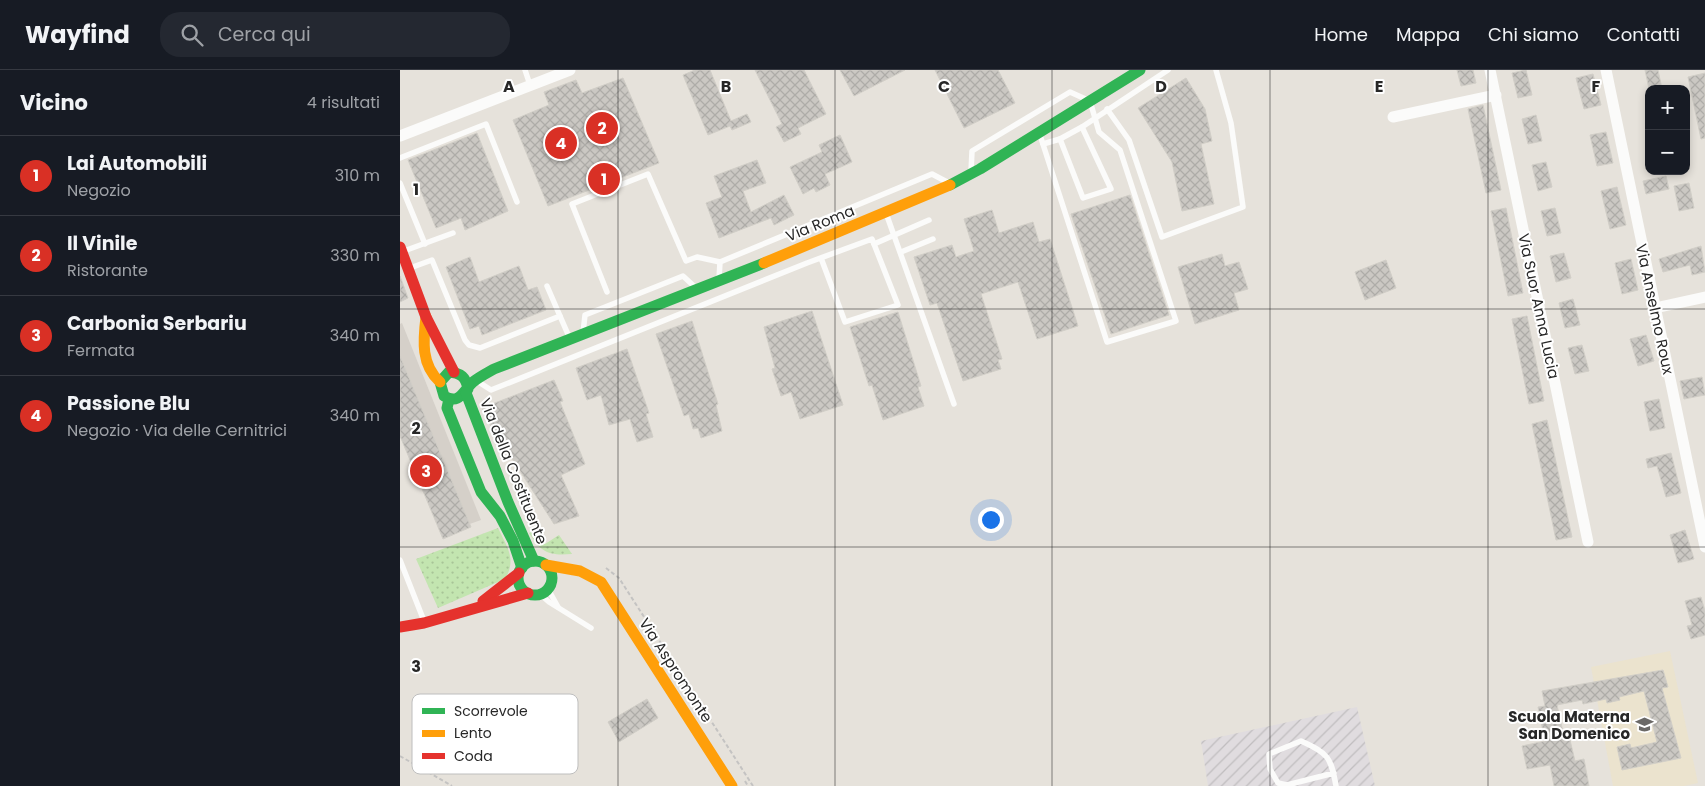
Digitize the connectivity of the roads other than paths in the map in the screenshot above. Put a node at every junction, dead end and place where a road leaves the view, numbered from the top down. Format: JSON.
{"nodes":[{"id":1,"x":525,"y":70,"type":"edge"},
{"id":2,"x":543,"y":70,"type":"edge"},
{"id":3,"x":570,"y":70,"type":"edge"},
{"id":4,"x":1140,"y":70,"type":"edge"},
{"id":5,"x":1168,"y":70,"type":"edge"},
{"id":6,"x":1216,"y":70,"type":"edge"},
{"id":7,"x":1490,"y":70,"type":"edge"},
{"id":8,"x":1606,"y":70,"type":"edge"},
{"id":9,"x":530,"y":85,"type":"junction"},
{"id":10,"x":1111,"y":88,"type":"junction"},
{"id":11,"x":1496,"y":95,"type":"junction"},
{"id":12,"x":1090,"y":101,"type":"junction"},
{"id":13,"x":1120,"y":101,"type":"junction"},
{"id":14,"x":1107,"y":109,"type":"junction"},
{"id":15,"x":1095,"y":116,"type":"junction"},
{"id":16,"x":1393,"y":117,"type":"dead end"},
{"id":17,"x":1082,"y":126,"type":"junction"},
{"id":18,"x":400,"y":136,"type":"edge"},
{"id":19,"x":1041,"y":138,"type":"junction"},
{"id":20,"x":1060,"y":140,"type":"junction"},
{"id":21,"x":400,"y":158,"type":"edge"},
{"id":22,"x":971,"y":174,"type":"junction"},
{"id":23,"x":400,"y":183,"type":"edge"},
{"id":24,"x":950,"y":184,"type":"junction"},
{"id":25,"x":517,"y":202,"type":"dead end"},
{"id":26,"x":886,"y":213,"type":"junction"},
{"id":27,"x":929,"y":220,"type":"dead end"},
{"id":28,"x":453,"y":233,"type":"dead end"},
{"id":29,"x":895,"y":236,"type":"junction"},
{"id":30,"x":933,"y":239,"type":"dead end"},
{"id":31,"x":425,"y":244,"type":"junction"},
{"id":32,"x":874,"y":244,"type":"junction"},
{"id":33,"x":802,"y":247,"type":"junction"},
{"id":34,"x":401,"y":249,"type":"edge"},
{"id":35,"x":901,"y":252,"type":"junction"},
{"id":36,"x":821,"y":258,"type":"junction"},
{"id":37,"x":720,"y":262,"type":"junction"},
{"id":38,"x":807,"y":263,"type":"junction"},
{"id":39,"x":408,"y":269,"type":"junction"},
{"id":40,"x":745,"y":270,"type":"junction"},
{"id":41,"x":719,"y":281,"type":"junction"},
{"id":42,"x":751,"y":285,"type":"junction"},
{"id":43,"x":547,"y":286,"type":"dead end"},
{"id":44,"x":698,"y":290,"type":"junction"},
{"id":45,"x":607,"y":292,"type":"dead end"},
{"id":46,"x":685,"y":295,"type":"junction"},
{"id":47,"x":1705,"y":297,"type":"edge"},
{"id":48,"x":612,"y":304,"type":"junction"},
{"id":49,"x":1655,"y":308,"type":"junction"},
{"id":50,"x":691,"y":309,"type":"junction"},
{"id":51,"x":560,"y":316,"type":"junction"},
{"id":52,"x":426,"y":317,"type":"junction"},
{"id":53,"x":623,"y":319,"type":"junction"},
{"id":54,"x":633,"y":333,"type":"junction"},
{"id":55,"x":583,"y":334,"type":"junction"},
{"id":56,"x":570,"y":340,"type":"junction"},
{"id":57,"x":546,"y":349,"type":"junction"},
{"id":58,"x":552,"y":366,"type":"junction"},
{"id":59,"x":494,"y":369,"type":"junction"},
{"id":60,"x":456,"y":372,"type":"junction"},
{"id":61,"x":440,"y":382,"type":"junction"},
{"id":62,"x":470,"y":387,"type":"junction"},
{"id":63,"x":449,"y":399,"type":"junction"},
{"id":64,"x":954,"y":404,"type":"dead end"},
{"id":65,"x":505,"y":493,"type":"junction"},
{"id":66,"x":488,"y":502,"type":"junction"},
{"id":67,"x":1588,"y":542,"type":"dead end"},
{"id":68,"x":1705,"y":547,"type":"edge"},
{"id":69,"x":400,"y":560,"type":"edge"},
{"id":70,"x":534,"y":561,"type":"junction"},
{"id":71,"x":546,"y":565,"type":"junction"},
{"id":72,"x":520,"y":571,"type":"junction"},
{"id":73,"x":590,"y":576,"type":"junction"},
{"id":74,"x":542,"y":590,"type":"junction"},
{"id":75,"x":559,"y":608,"type":"junction"},
{"id":76,"x":461,"y":613,"type":"junction"},
{"id":77,"x":424,"y":623,"type":"junction"},
{"id":78,"x":400,"y":627,"type":"edge"},
{"id":79,"x":591,"y":628,"type":"dead end"},
{"id":80,"x":1334,"y":773,"type":"junction"},
{"id":81,"x":1287,"y":785,"type":"edge"},
{"id":82,"x":732,"y":786,"type":"edge"},
{"id":83,"x":1336,"y":786,"type":"edge"}],
"edges":[{"from":1,"to":9,"type":"lane"},
{"from":2,"to":9,"type":"street"},
{"from":3,"to":9,"type":"street"},
{"from":4,"to":10,"type":"main road","name":"Via Roma"},
{"from":5,"to":13,"type":"lane"},
{"from":6,"to":14,"type":"lane"},
{"from":7,"to":11,"type":"street","name":"Via Suor Anna Lucia"},
{"from":8,"to":49,"type":"street","name":"Via Anselmo Roux"},
{"from":9,"to":18,"type":"street"},
{"from":10,"to":12,"type":"main road","name":"Via Roma"},
{"from":10,"to":13,"type":"lane"},
{"from":11,"to":16,"type":"street"},
{"from":11,"to":67,"type":"street","name":"Via Suor Anna Lucia"},
{"from":12,"to":15,"type":"lane"},
{"from":12,"to":19,"type":"main road","name":"Via Roma"},
{"from":12,"to":22,"type":"lane"},
{"from":13,"to":14,"type":"lane"},
{"from":14,"to":15,"type":"lane"},
{"from":15,"to":17,"type":"lane"},
{"from":15,"to":19,"type":"lane"},
{"from":17,"to":20,"type":"lane"},
{"from":17,"to":20,"type":"lane"},
{"from":19,"to":20,"type":"lane"},
{"from":19,"to":22,"type":"main road","name":"Via Roma"},
{"from":21,"to":25,"type":"lane"},
{"from":22,"to":24,"type":"main road","name":"Via Roma"},
{"from":23,"to":31,"type":"lane"},
{"from":24,"to":26,"type":"main road","name":"Via Roma"},
{"from":24,"to":37,"type":"lane"},
{"from":26,"to":29,"type":"lane"},
{"from":26,"to":33,"type":"main road","name":"Via Roma"},
{"from":27,"to":29,"type":"lane"},
{"from":28,"to":31,"type":"lane"},
{"from":29,"to":32,"type":"lane"},
{"from":29,"to":35,"type":"lane"},
{"from":30,"to":35,"type":"lane"},
{"from":31,"to":34,"type":"lane"},
{"from":32,"to":36,"type":"lane"},
{"from":32,"to":36,"type":"lane"},
{"from":33,"to":38,"type":"lane"},
{"from":33,"to":40,"type":"main road","name":"Via Roma"},
{"from":34,"to":39,"type":"main road"},
{"from":35,"to":64,"type":"lane"},
{"from":36,"to":38,"type":"lane"},
{"from":37,"to":41,"type":"lane"},
{"from":37,"to":45,"type":"lane"},
{"from":38,"to":42,"type":"lane"},
{"from":39,"to":51,"type":"lane"},
{"from":39,"to":52,"type":"main road"},
{"from":40,"to":41,"type":"main road","name":"Via Roma"},
{"from":40,"to":42,"type":"lane"},
{"from":41,"to":44,"type":"main road","name":"Via Roma"},
{"from":42,"to":50,"type":"lane"},
{"from":43,"to":51,"type":"lane"},
{"from":44,"to":46,"type":"main road","name":"Via Roma"},
{"from":44,"to":48,"type":"lane"},
{"from":46,"to":50,"type":"lane"},
{"from":46,"to":53,"type":"main road","name":"Via Roma"},
{"from":47,"to":49,"type":"street"},
{"from":48,"to":53,"type":"lane"},
{"from":48,"to":55,"type":"lane"},
{"from":49,"to":68,"type":"street","name":"Via Anselmo Roux"},
{"from":50,"to":54,"type":"lane"},
{"from":51,"to":56,"type":"lane"},
{"from":52,"to":60,"type":"main road"},
{"from":52,"to":61,"type":"main road"},
{"from":53,"to":54,"type":"lane"},
{"from":53,"to":55,"type":"main road","name":"Via Roma"},
{"from":54,"to":58,"type":"lane"},
{"from":55,"to":56,"type":"main road","name":"Via Roma"},
{"from":56,"to":57,"type":"main road","name":"Via Roma"},
{"from":57,"to":58,"type":"lane"},
{"from":57,"to":59,"type":"main road","name":"Via Roma"},
{"from":58,"to":62,"type":"lane"},
{"from":59,"to":60,"type":"main road","name":"Via Roma"},
{"from":59,"to":62,"type":"main road","name":"Via Roma"},
{"from":60,"to":61,"type":"main road"},
{"from":60,"to":62,"type":"main road"},
{"from":61,"to":63,"type":"main road"},
{"from":62,"to":63,"type":"main road"},
{"from":62,"to":65,"type":"main road","name":"Via della Costituente"},
{"from":63,"to":66,"type":"main road","name":"Via della Costituente"},
{"from":65,"to":66,"type":"main road"},
{"from":65,"to":70,"type":"main road","name":"Via della Costituente"},
{"from":66,"to":72,"type":"main road","name":"Via della Costituente"},
{"from":69,"to":77,"type":"lane"},
{"from":70,"to":71,"type":"main road"},
{"from":70,"to":72,"type":"main road"},
{"from":71,"to":73,"type":"main road","name":"Via Aspromonte"},
{"from":71,"to":74,"type":"main road"},
{"from":72,"to":74,"type":"main road"},
{"from":72,"to":76,"type":"main road"},
{"from":73,"to":74,"type":"main road"},
{"from":73,"to":82,"type":"main road","name":"Via Aspromonte"},
{"from":74,"to":75,"type":"lane"},
{"from":74,"to":75,"type":"lane"},
{"from":74,"to":76,"type":"main road"},
{"from":75,"to":79,"type":"lane"},
{"from":76,"to":77,"type":"main road"},
{"from":77,"to":78,"type":"main road"},
{"from":80,"to":81,"type":"lane"},
{"from":80,"to":81,"type":"lane"},
{"from":80,"to":83,"type":"lane"}]}
